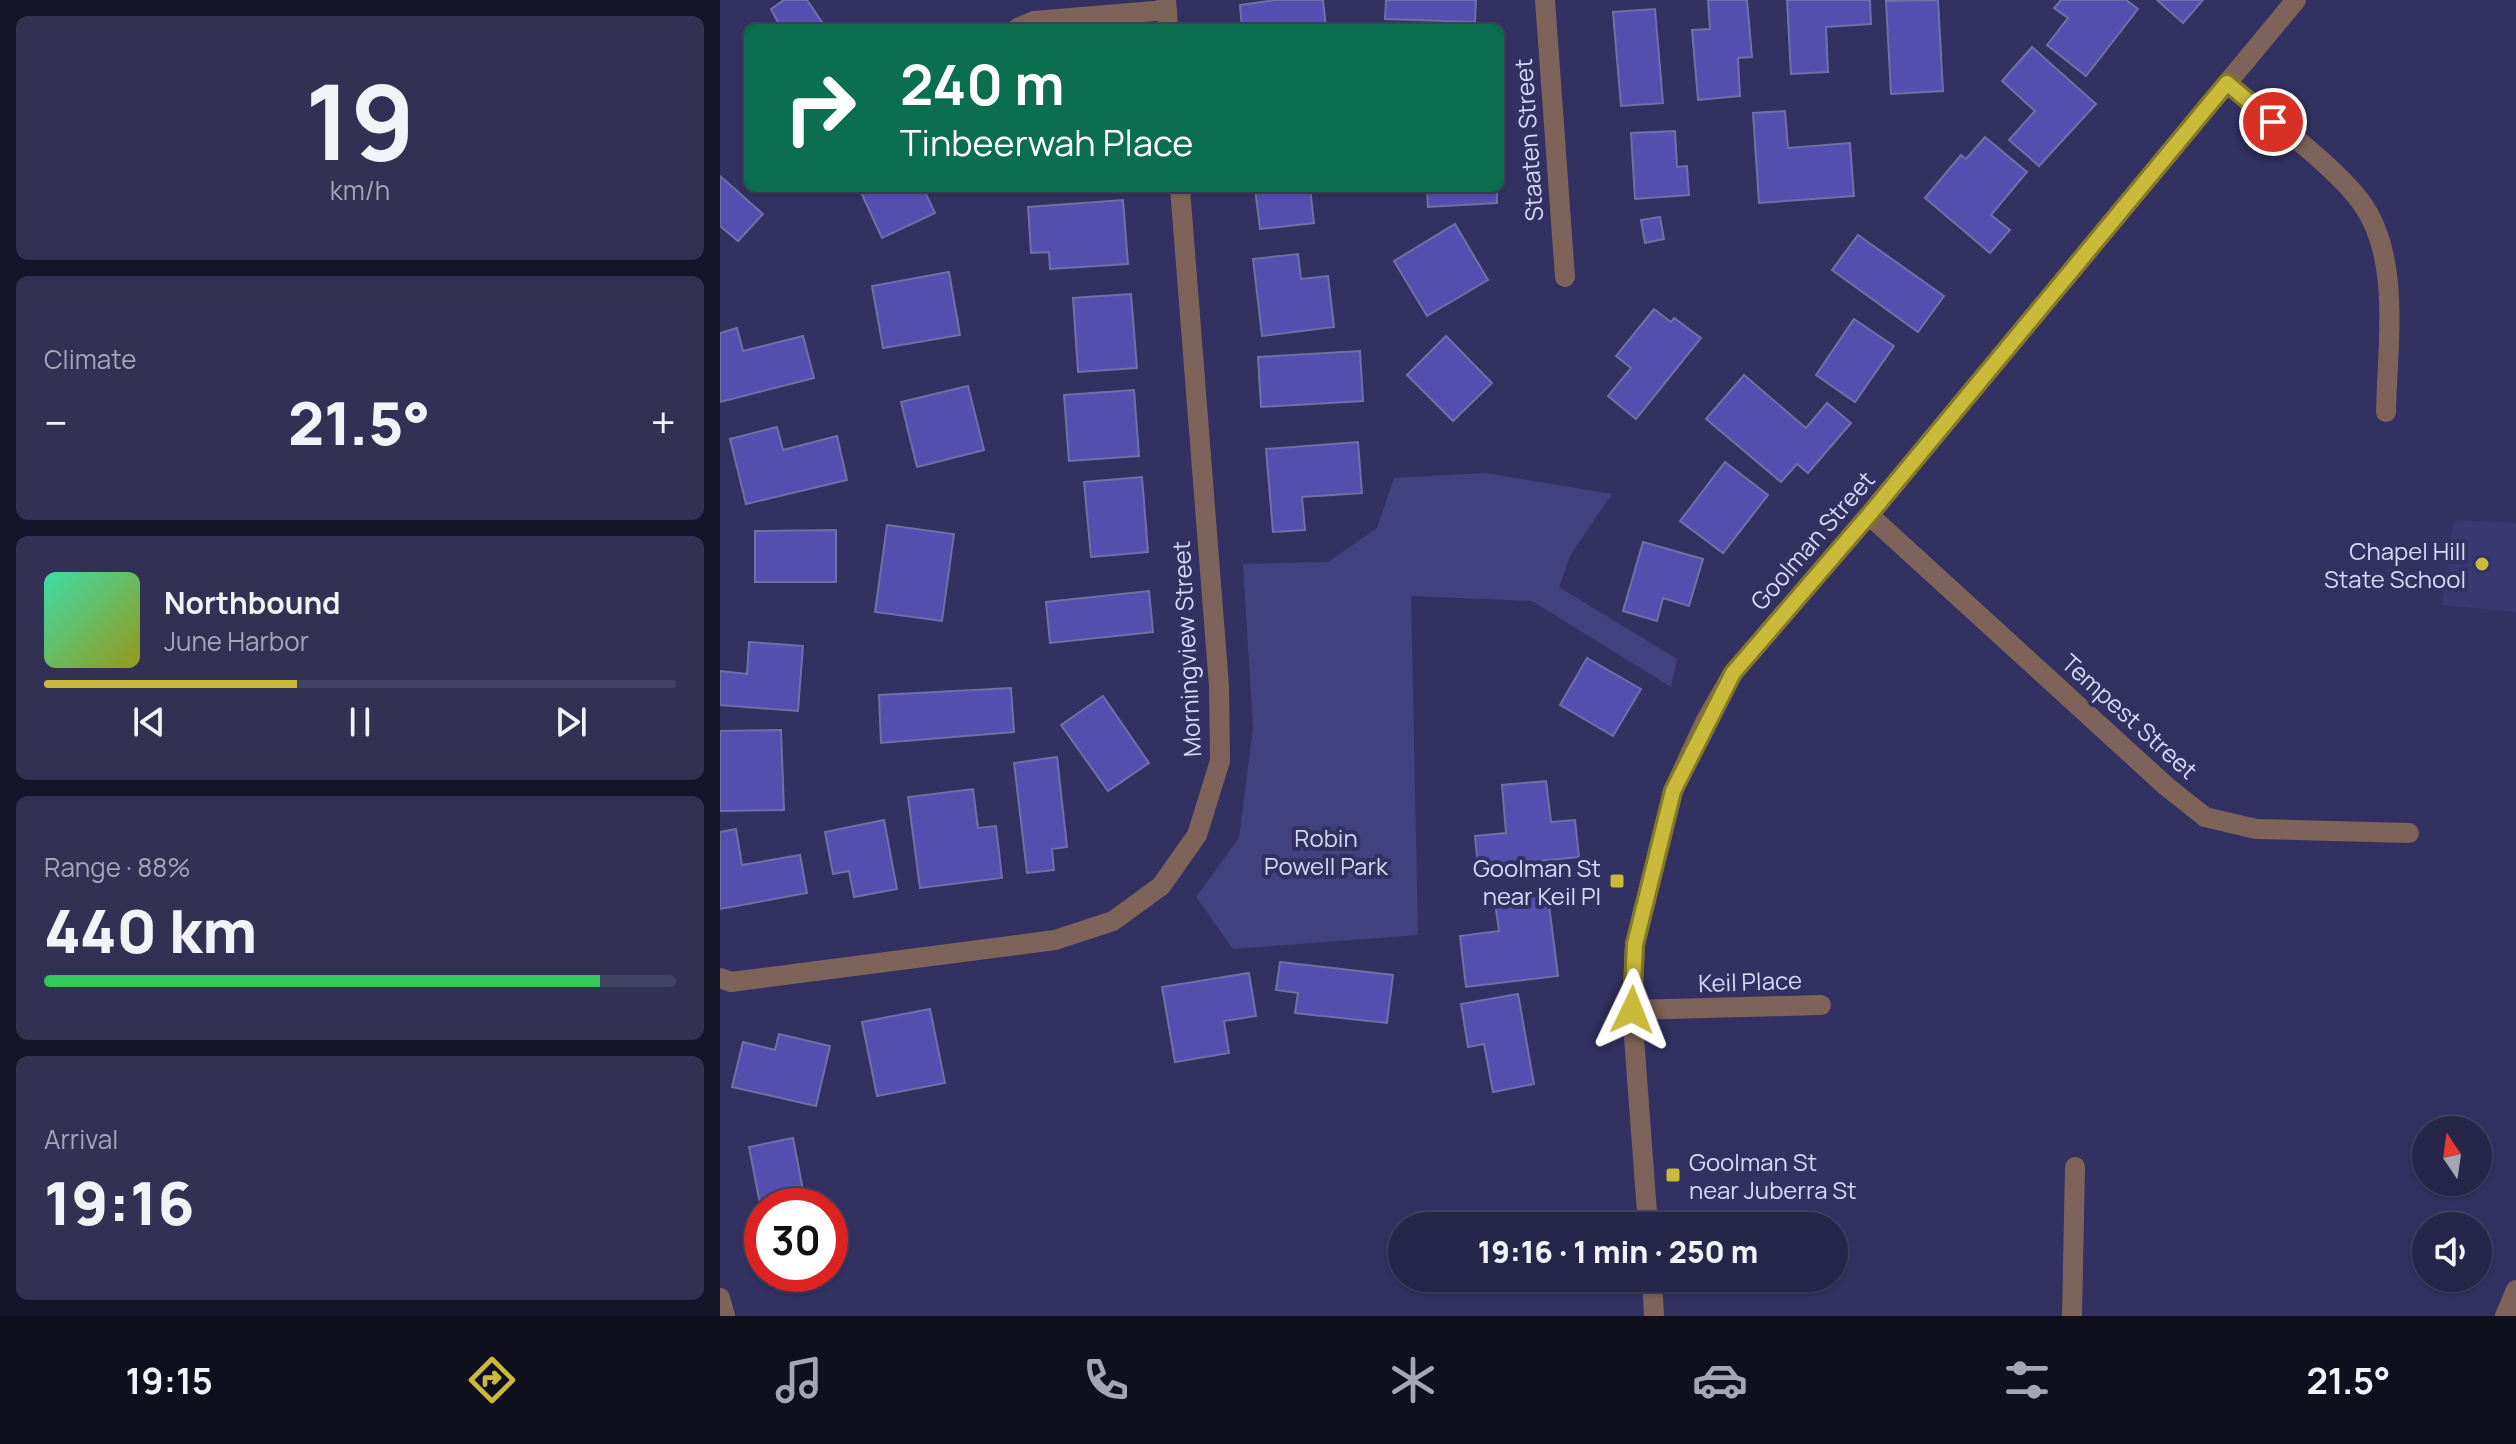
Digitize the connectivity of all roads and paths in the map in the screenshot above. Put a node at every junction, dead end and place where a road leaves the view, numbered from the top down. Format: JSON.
{"nodes":[{"id":1,"x":1545,"y":0,"type":"edge"},
{"id":2,"x":2296,"y":0,"type":"edge"},
{"id":3,"x":1167,"y":13,"type":"edge"},
{"id":4,"x":1027,"y":24,"type":"edge"},
{"id":5,"x":2227,"y":83,"type":"junction"},
{"id":6,"x":1180,"y":192,"type":"edge"},
{"id":7,"x":1565,"y":277,"type":"dead end"},
{"id":8,"x":2386,"y":412,"type":"dead end"},
{"id":9,"x":1869,"y":515,"type":"junction"},
{"id":10,"x":2409,"y":833,"type":"dead end"},
{"id":11,"x":724,"y":983,"type":"edge"},
{"id":12,"x":1821,"y":1005,"type":"dead end"},
{"id":13,"x":1632,"y":1010,"type":"junction"},
{"id":14,"x":2075,"y":1167,"type":"dead end"},
{"id":15,"x":1647,"y":1212,"type":"edge"},
{"id":16,"x":2516,"y":1290,"type":"edge"},
{"id":17,"x":1653,"y":1292,"type":"edge"},
{"id":18,"x":720,"y":1298,"type":"edge"},
{"id":19,"x":725,"y":1316,"type":"edge"},
{"id":20,"x":1654,"y":1316,"type":"edge"},
{"id":21,"x":2072,"y":1316,"type":"edge"},
{"id":22,"x":2505,"y":1316,"type":"edge"}],
"edges":[{"from":1,"to":7,"type":"street","name":"Staaten Street"},
{"from":2,"to":5,"type":"street","name":"Goolman Street"},
{"from":3,"to":4,"type":"street"},
{"from":5,"to":8,"type":"street"},
{"from":5,"to":9,"type":"street","name":"Goolman Street"},
{"from":6,"to":11,"type":"street","name":"Morningview Street"},
{"from":9,"to":10,"type":"street","name":"Tempest Street"},
{"from":9,"to":13,"type":"street","name":"Goolman Street"},
{"from":12,"to":13,"type":"street","name":"Keil Place"},
{"from":13,"to":15,"type":"street","name":"Goolman Street"},
{"from":14,"to":21,"type":"street"},
{"from":16,"to":22,"type":"street"},
{"from":17,"to":20,"type":"street"},
{"from":18,"to":19,"type":"street"}]}
